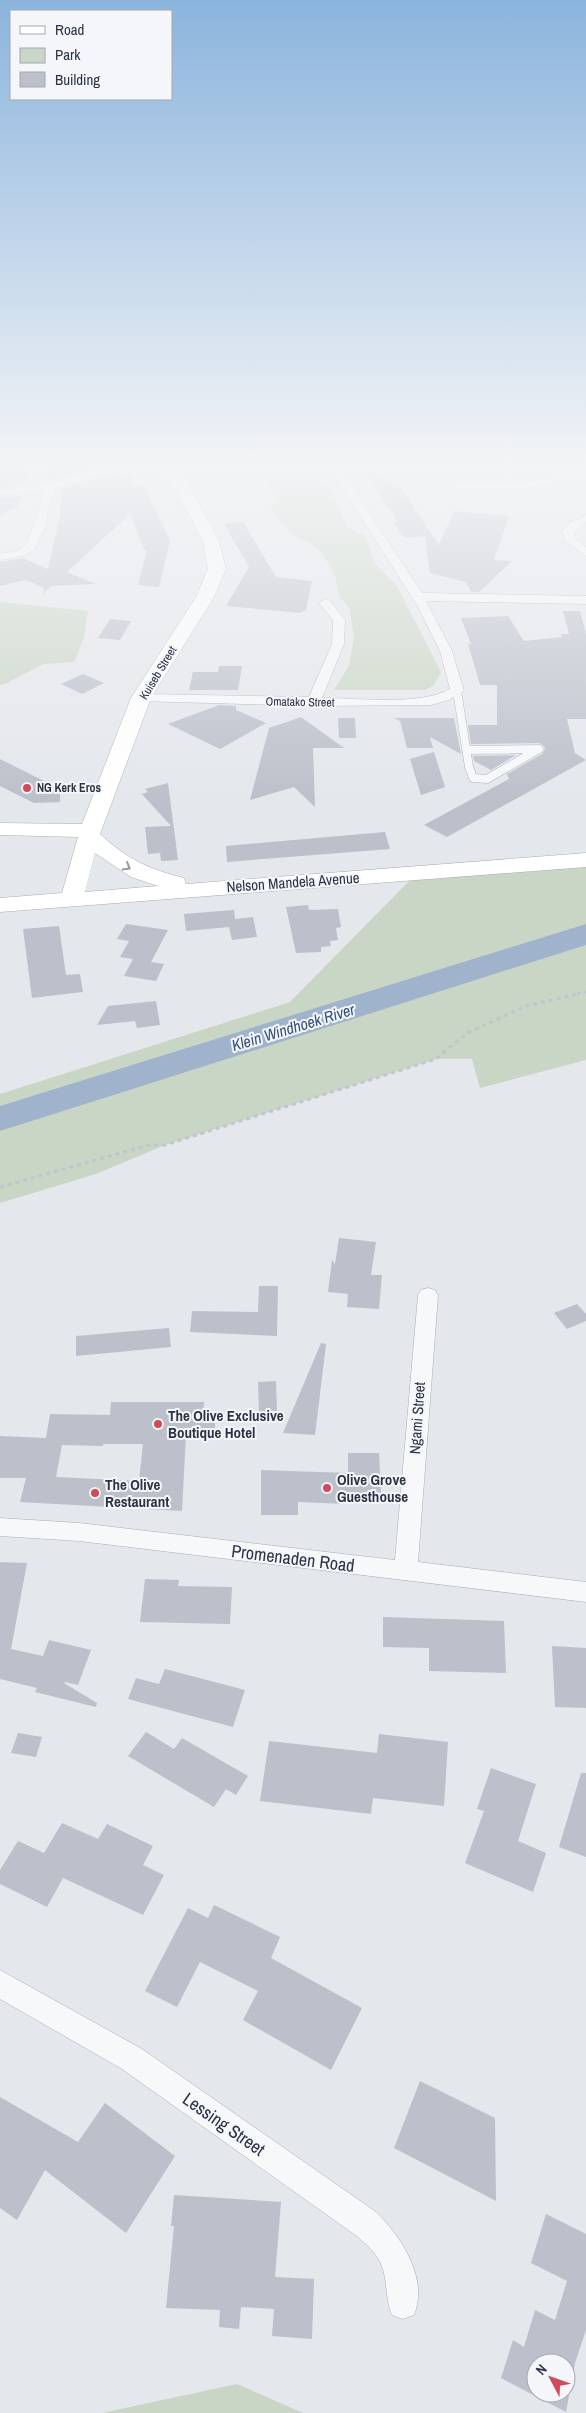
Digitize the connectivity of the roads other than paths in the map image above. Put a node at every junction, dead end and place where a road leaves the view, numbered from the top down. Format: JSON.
{"nodes":[{"id":1,"x":215,"y":574,"type":"edge"},
{"id":2,"x":403,"y":574,"type":"edge"},
{"id":3,"x":418,"y":596,"type":"junction"},
{"id":4,"x":586,"y":600,"type":"edge"},
{"id":5,"x":325,"y":603,"type":"dead end"},
{"id":6,"x":457,"y":691,"type":"junction"},
{"id":7,"x":141,"y":698,"type":"junction"},
{"id":8,"x":314,"y":702,"type":"junction"},
{"id":9,"x":466,"y":750,"type":"junction"},
{"id":10,"x":0,"y":829,"type":"edge"},
{"id":11,"x":89,"y":834,"type":"junction"},
{"id":12,"x":586,"y":860,"type":"edge"},
{"id":13,"x":209,"y":888,"type":"junction"},
{"id":14,"x":72,"y":898,"type":"junction"},
{"id":15,"x":0,"y":906,"type":"edge"},
{"id":16,"x":428,"y":1295,"type":"dead end"},
{"id":17,"x":0,"y":1528,"type":"edge"},
{"id":18,"x":406,"y":1571,"type":"junction"},
{"id":19,"x":586,"y":1592,"type":"edge"},
{"id":20,"x":0,"y":1984,"type":"edge"},
{"id":21,"x":403,"y":2304,"type":"dead end"}],
"edges":[{"from":1,"to":7,"type":"street","name":"Kuiseb Street"},
{"from":2,"to":3,"type":"street"},
{"from":3,"to":4,"type":"street"},
{"from":3,"to":6,"type":"street"},
{"from":5,"to":8,"type":"street"},
{"from":6,"to":8,"type":"street","name":"Omatako Street"},
{"from":6,"to":9,"type":"lane"},
{"from":7,"to":8,"type":"street","name":"Omatako Street"},
{"from":7,"to":11,"type":"street","name":"Kuiseb Street"},
{"from":9,"to":9,"type":"lane"},
{"from":10,"to":11,"type":"street"},
{"from":11,"to":13,"type":"street","one_way":true},
{"from":11,"to":14,"type":"street","name":"Kuiseb Street"},
{"from":12,"to":13,"type":"street","name":"Nelson Mandela Avenue"},
{"from":13,"to":14,"type":"street","name":"Nelson Mandela Avenue"},
{"from":14,"to":15,"type":"street","name":"Nelson Mandela Avenue"},
{"from":16,"to":18,"type":"street","name":"Ngami Street"},
{"from":17,"to":18,"type":"street","name":"Promenaden Road"},
{"from":18,"to":19,"type":"street","name":"Promenaden Road"},
{"from":20,"to":21,"type":"street","name":"Lessing Street"}]}
